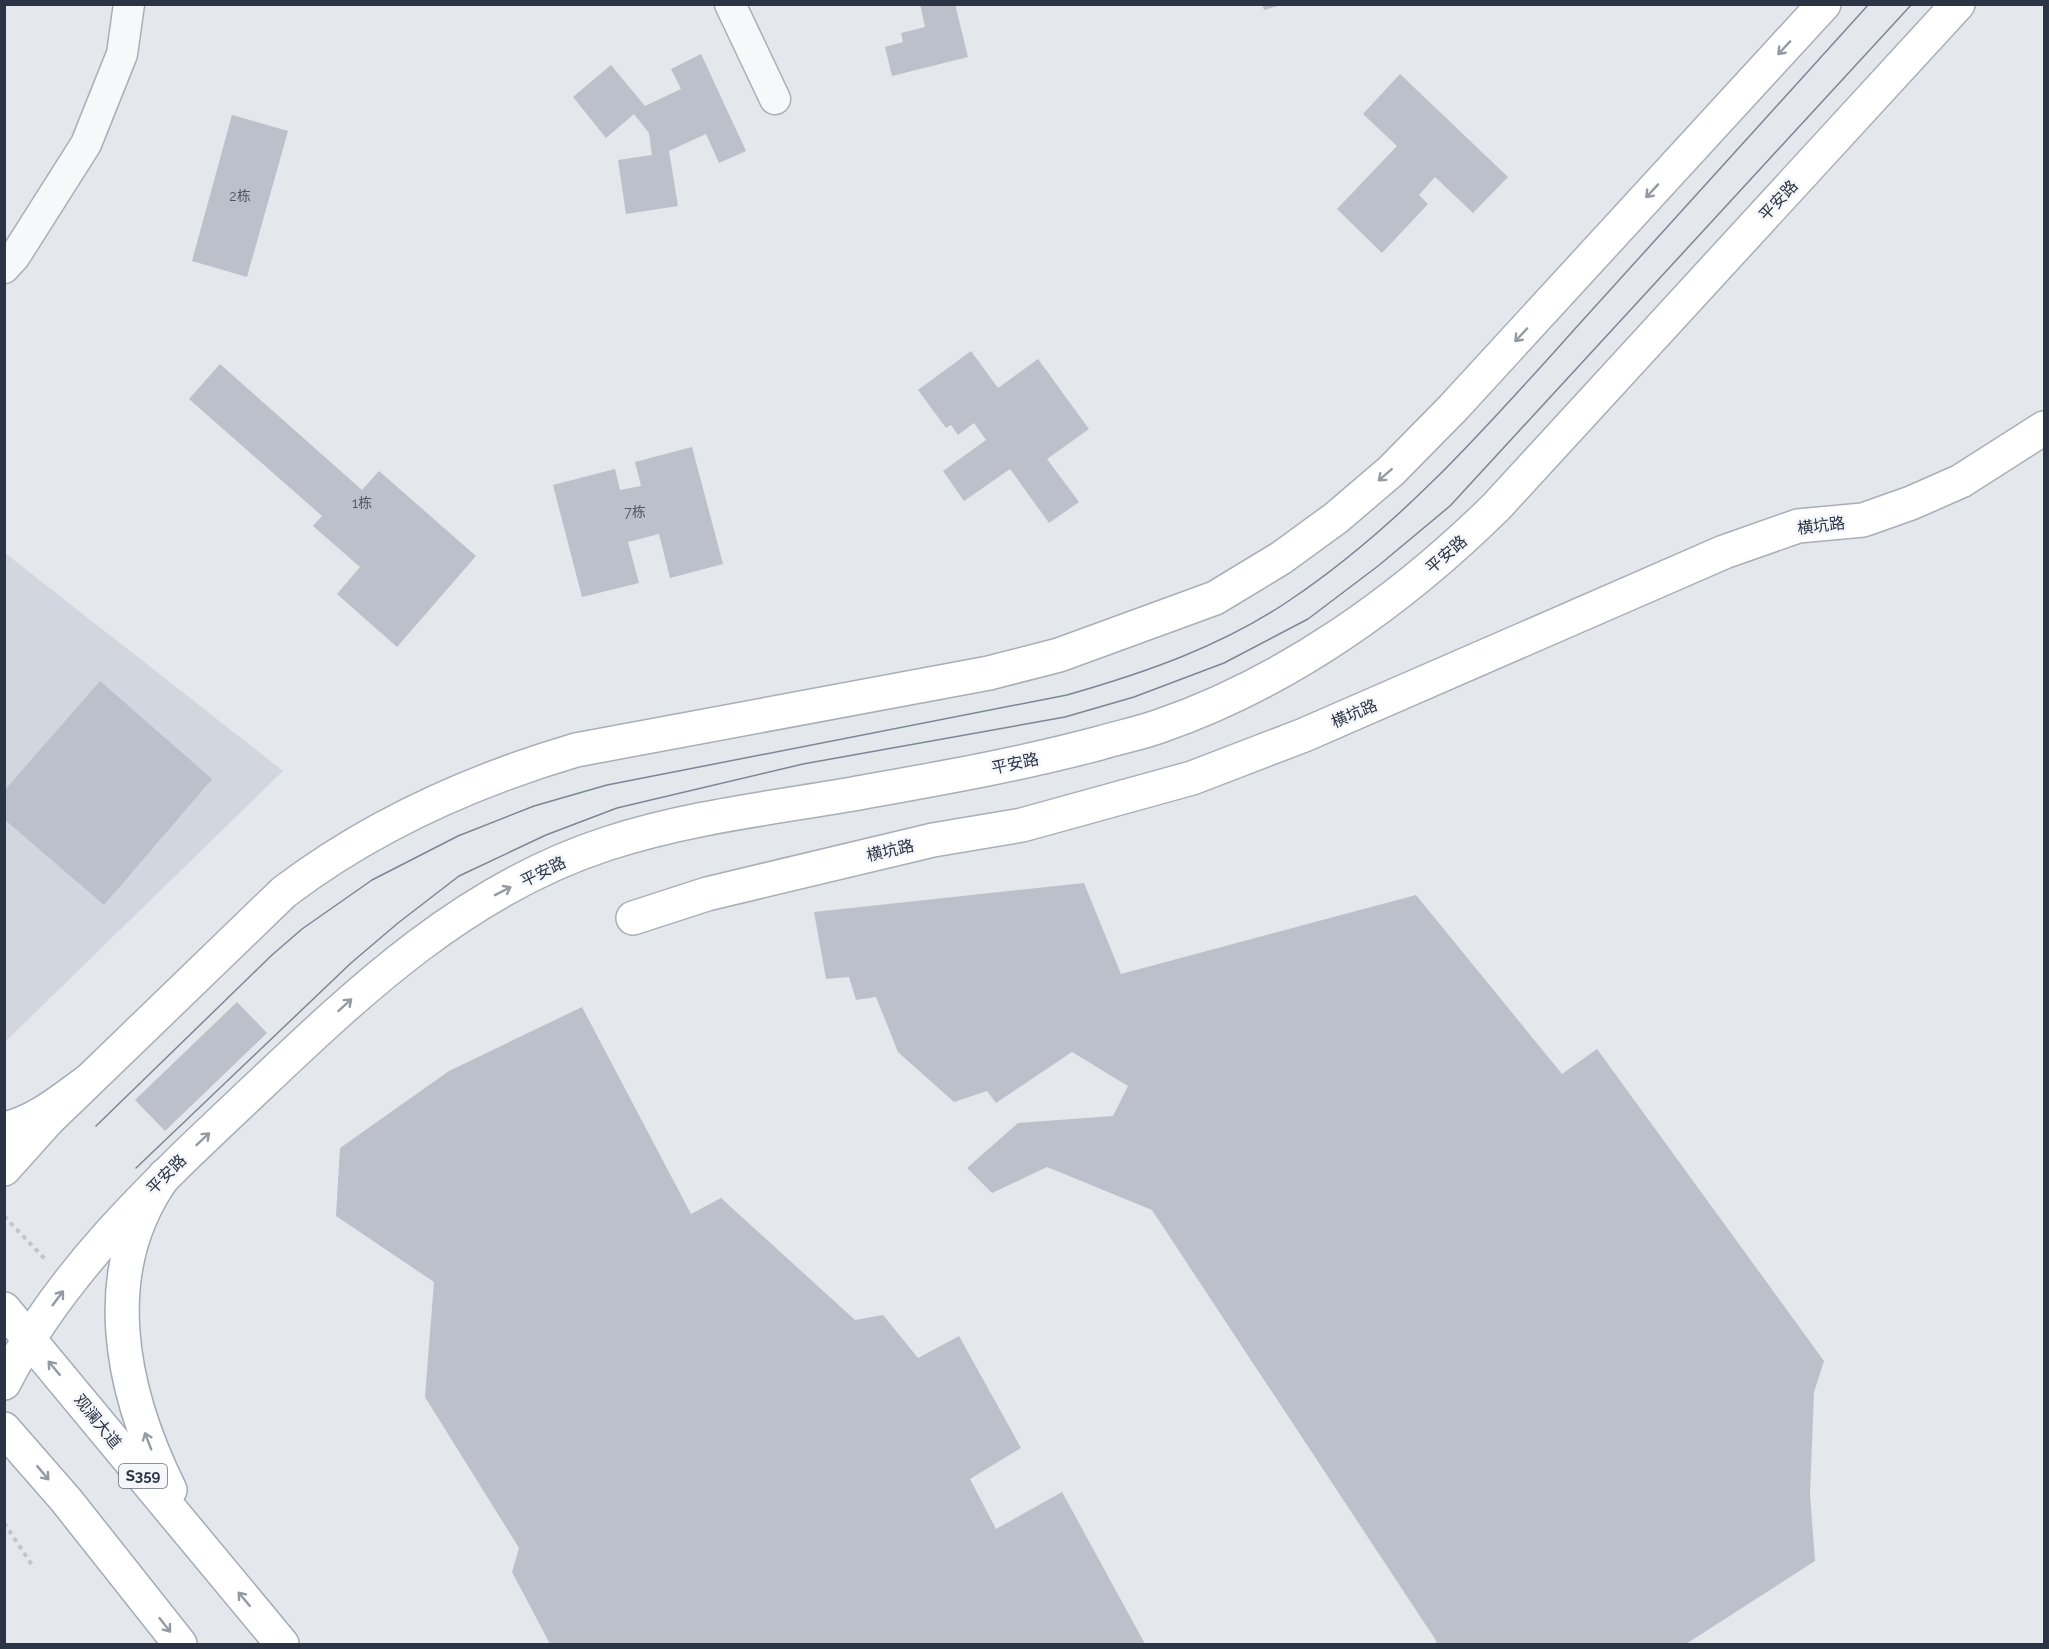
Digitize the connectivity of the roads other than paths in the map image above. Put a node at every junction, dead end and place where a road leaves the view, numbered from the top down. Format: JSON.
{"nodes":[{"id":1,"x":129,"y":4,"type":"edge"},
{"id":2,"x":730,"y":4,"type":"edge"},
{"id":3,"x":1824,"y":4,"type":"edge"},
{"id":4,"x":1958,"y":4,"type":"edge"},
{"id":5,"x":775,"y":99,"type":"dead end"},
{"id":6,"x":4,"y":268,"type":"edge"},
{"id":7,"x":2044,"y":428,"type":"edge"},
{"id":8,"x":633,"y":918,"type":"dead end"},
{"id":9,"x":88,"y":1081,"type":"junction"},
{"id":10,"x":4,"y":1129,"type":"edge"},
{"id":11,"x":4,"y":1169,"type":"edge"},
{"id":12,"x":165,"y":1175,"type":"junction"},
{"id":13,"x":4,"y":1309,"type":"edge"},
{"id":14,"x":30,"y":1338,"type":"junction"},
{"id":15,"x":4,"y":1383,"type":"edge"},
{"id":16,"x":4,"y":1429,"type":"edge"},
{"id":17,"x":203,"y":1549,"type":"junction"},
{"id":18,"x":180,"y":1644,"type":"edge"},
{"id":19,"x":282,"y":1644,"type":"edge"}],
"edges":[{"from":1,"to":6,"type":"street"},
{"from":2,"to":5,"type":"street"},
{"from":3,"to":9,"type":"main road","one_way":true},
{"from":12,"to":4,"type":"main road","name":"平安路","one_way":true},
{"from":7,"to":8,"type":"main road","name":"横坑路"},
{"from":9,"to":10,"type":"main road"},
{"from":9,"to":11,"type":"main road"},
{"from":14,"to":12,"type":"main road","name":"平安路","one_way":true},
{"from":17,"to":12,"type":"main road","one_way":true},
{"from":13,"to":14,"type":"main road","name":"观澜大道","number":"S359"},
{"from":14,"to":15,"type":"main road","name":"平安路"},
{"from":17,"to":14,"type":"main road","name":"观澜大道","number":"S359","one_way":true},
{"from":16,"to":18,"type":"main road","one_way":true},
{"from":19,"to":17,"type":"main road","name":"观澜大道","number":"S359","one_way":true}]}
